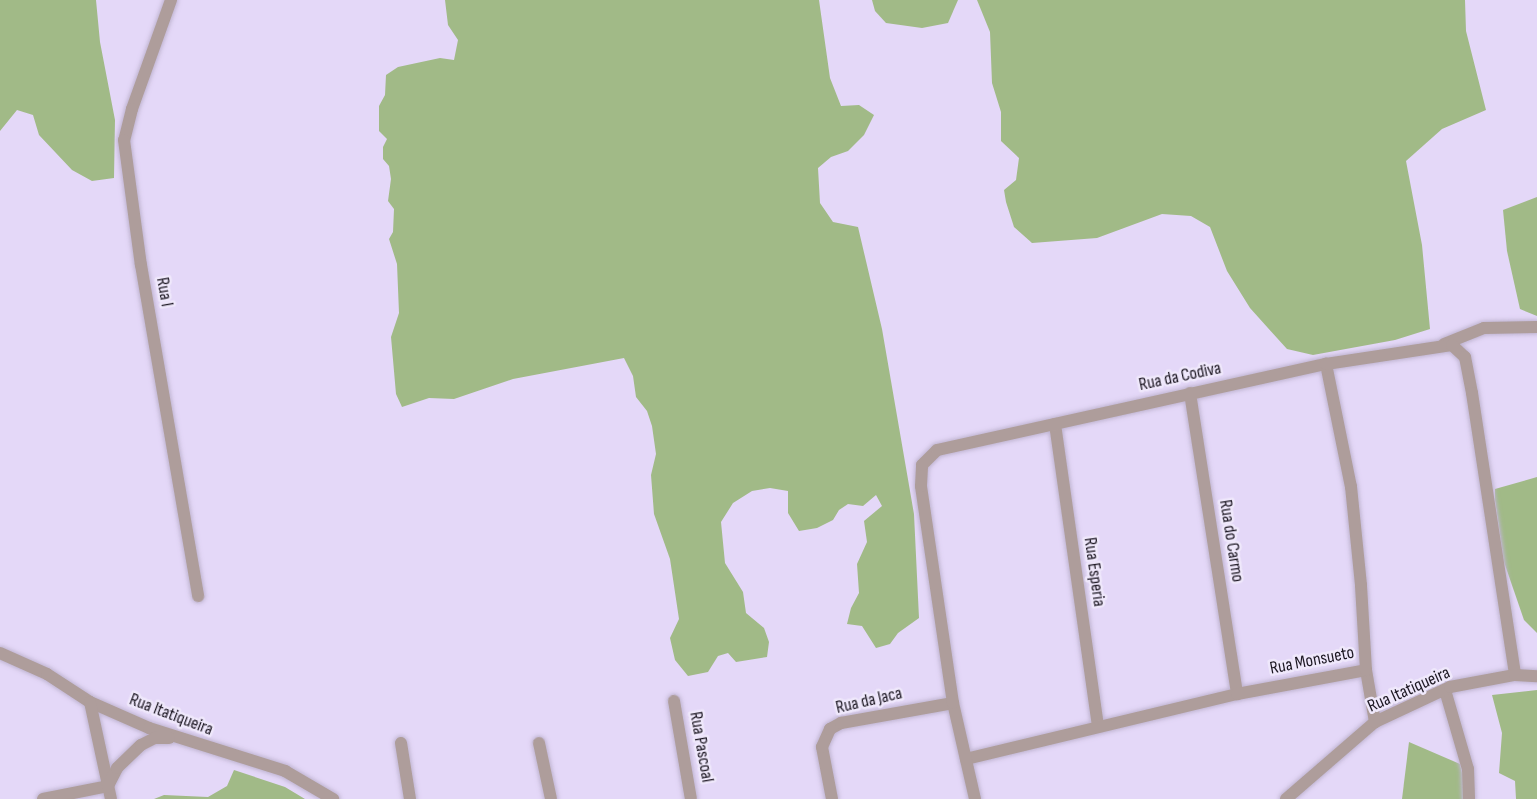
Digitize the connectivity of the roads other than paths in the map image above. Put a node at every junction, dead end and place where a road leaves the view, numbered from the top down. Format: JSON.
{"nodes":[{"id":1,"x":171,"y":0,"type":"edge"},
{"id":2,"x":1537,"y":327,"type":"edge"},
{"id":3,"x":1440,"y":345,"type":"junction"},
{"id":4,"x":1326,"y":364,"type":"junction"},
{"id":5,"x":1190,"y":393,"type":"junction"},
{"id":6,"x":1054,"y":424,"type":"junction"},
{"id":7,"x":198,"y":596,"type":"dead end"},
{"id":8,"x":0,"y":653,"type":"edge"},
{"id":9,"x":1366,"y":670,"type":"junction"},
{"id":10,"x":1515,"y":675,"type":"junction"},
{"id":11,"x":1537,"y":676,"type":"edge"},
{"id":12,"x":1445,"y":690,"type":"junction"},
{"id":13,"x":1237,"y":694,"type":"junction"},
{"id":14,"x":674,"y":701,"type":"dead end"},
{"id":15,"x":90,"y":702,"type":"junction"},
{"id":16,"x":953,"y":702,"type":"junction"},
{"id":17,"x":1375,"y":722,"type":"junction"},
{"id":18,"x":1098,"y":725,"type":"junction"},
{"id":19,"x":539,"y":742,"type":"dead end"},
{"id":20,"x":401,"y":743,"type":"dead end"},
{"id":21,"x":195,"y":745,"type":"junction"},
{"id":22,"x":966,"y":759,"type":"junction"},
{"id":23,"x":108,"y":786,"type":"junction"},
{"id":24,"x":1299,"y":794,"type":"edge"},
{"id":25,"x":43,"y":799,"type":"edge"},
{"id":26,"x":111,"y":799,"type":"edge"},
{"id":27,"x":333,"y":799,"type":"edge"},
{"id":28,"x":410,"y":799,"type":"edge"},
{"id":29,"x":551,"y":799,"type":"edge"},
{"id":30,"x":691,"y":799,"type":"edge"},
{"id":31,"x":832,"y":799,"type":"edge"},
{"id":32,"x":975,"y":799,"type":"edge"},
{"id":33,"x":1286,"y":799,"type":"edge"},
{"id":34,"x":1469,"y":799,"type":"edge"}],
"edges":[{"from":1,"to":7,"type":"street","name":"Rua I"},
{"from":2,"to":3,"type":"street","name":"Rua da Codiva"},
{"from":3,"to":4,"type":"street","name":"Rua da Codiva"},
{"from":3,"to":10,"type":"street"},
{"from":4,"to":5,"type":"street","name":"Rua da Codiva"},
{"from":4,"to":9,"type":"street","name":"Rua Monsueto"},
{"from":5,"to":6,"type":"street","name":"Rua da Codiva"},
{"from":5,"to":13,"type":"street","name":"Rua do Carmo"},
{"from":6,"to":16,"type":"street","name":"Rua da Codiva"},
{"from":6,"to":18,"type":"street","name":"Rua Esperia"},
{"from":8,"to":15,"type":"street","name":"Rua Itatiqueira"},
{"from":9,"to":13,"type":"street","name":"Rua Monsueto"},
{"from":9,"to":17,"type":"street"},
{"from":10,"to":11,"type":"street","name":"Rua Itatiqueira"},
{"from":10,"to":12,"type":"street","name":"Rua Itatiqueira"},
{"from":12,"to":17,"type":"street","name":"Rua Itatiqueira"},
{"from":12,"to":34,"type":"street"},
{"from":13,"to":18,"type":"street","name":"Rua Monsueto"},
{"from":14,"to":30,"type":"street","name":"Rua Pascoal"},
{"from":15,"to":21,"type":"street","name":"Rua Itatiqueira"},
{"from":15,"to":23,"type":"street"},
{"from":16,"to":22,"type":"street","name":"Rua da Codiva"},
{"from":16,"to":31,"type":"street","name":"Rua da Jaca"},
{"from":17,"to":24,"type":"street","name":"Rua Itatiqueira"},
{"from":18,"to":22,"type":"street","name":"Rua Monsueto"},
{"from":19,"to":29,"type":"street"},
{"from":20,"to":28,"type":"street"},
{"from":21,"to":23,"type":"street"},
{"from":21,"to":27,"type":"street","name":"Rua Itatiqueira"},
{"from":22,"to":32,"type":"street","name":"Rua da Codiva"},
{"from":23,"to":25,"type":"street"},
{"from":23,"to":26,"type":"street"},
{"from":24,"to":33,"type":"street","name":"Rua Itatiqueira"}]}
